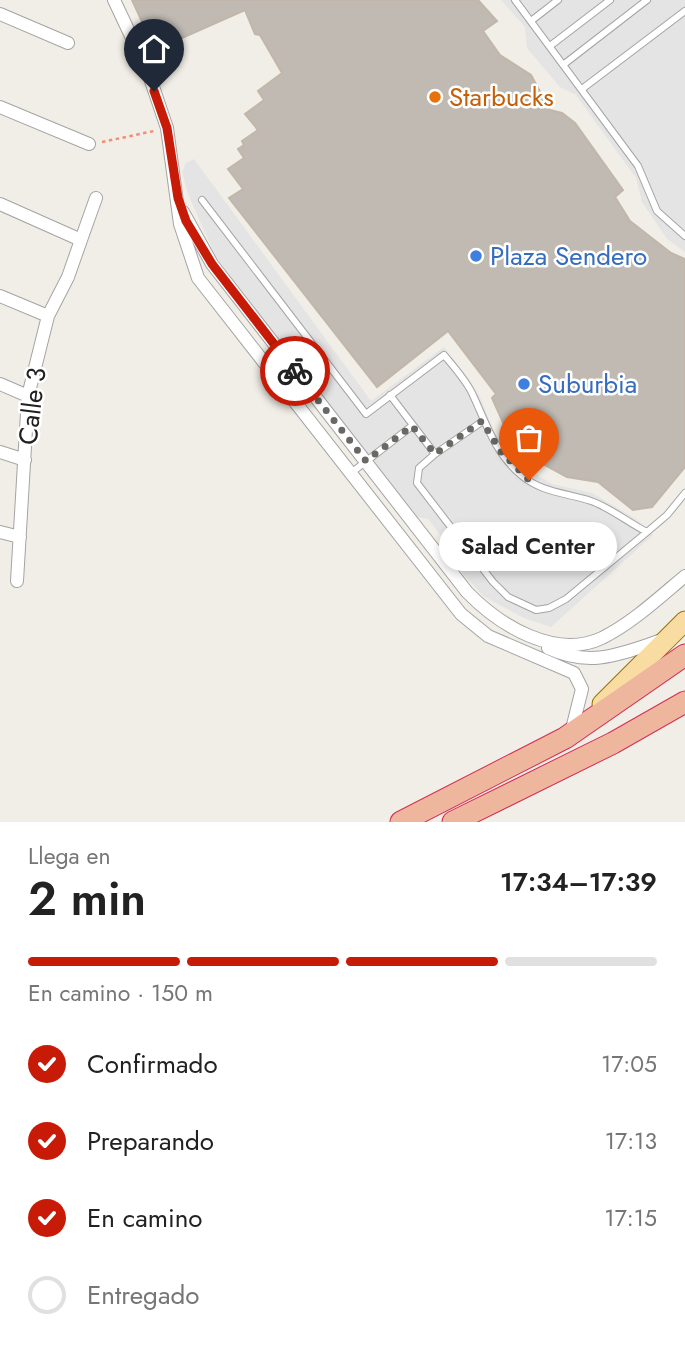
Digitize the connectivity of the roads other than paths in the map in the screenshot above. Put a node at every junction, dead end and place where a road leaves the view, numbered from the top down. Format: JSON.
{"nodes":[{"id":1,"x":114,"y":0,"type":"edge"},
{"id":2,"x":515,"y":0,"type":"edge"},
{"id":3,"x":551,"y":0,"type":"edge"},
{"id":4,"x":558,"y":0,"type":"edge"},
{"id":5,"x":610,"y":0,"type":"edge"},
{"id":6,"x":647,"y":0,"type":"edge"},
{"id":7,"x":685,"y":11,"type":"edge"},
{"id":8,"x":540,"y":13,"type":"junction"},
{"id":9,"x":0,"y":14,"type":"edge"},
{"id":10,"x":531,"y":21,"type":"junction"},
{"id":11,"x":68,"y":43,"type":"dead end"},
{"id":12,"x":550,"y":46,"type":"junction"},
{"id":13,"x":564,"y":65,"type":"junction"},
{"id":14,"x":582,"y":89,"type":"junction"},
{"id":15,"x":0,"y":107,"type":"edge"},
{"id":16,"x":95,"y":143,"type":"road end"},
{"id":17,"x":96,"y":198,"type":"dead end"},
{"id":18,"x":178,"y":198,"type":"junction"},
{"id":19,"x":202,"y":200,"type":"dead end"},
{"id":20,"x":0,"y":204,"type":"edge"},
{"id":21,"x":685,"y":236,"type":"edge"},
{"id":22,"x":81,"y":240,"type":"junction"},
{"id":23,"x":0,"y":296,"type":"edge"},
{"id":24,"x":48,"y":316,"type":"junction"},
{"id":25,"x":0,"y":384,"type":"edge"},
{"id":26,"x":390,"y":395,"type":"junction"},
{"id":27,"x":28,"y":396,"type":"junction"},
{"id":28,"x":482,"y":421,"type":"junction"},
{"id":29,"x":412,"y":426,"type":"junction"},
{"id":30,"x":0,"y":452,"type":"edge"},
{"id":31,"x":435,"y":454,"type":"junction"},
{"id":32,"x":25,"y":460,"type":"junction"},
{"id":33,"x":366,"y":461,"type":"junction"},
{"id":34,"x":350,"y":474,"type":"junction"},
{"id":35,"x":685,"y":493,"type":"edge"},
{"id":36,"x":0,"y":532,"type":"edge"},
{"id":37,"x":647,"y":532,"type":"junction"},
{"id":38,"x":20,"y":537,"type":"junction"},
{"id":39,"x":685,"y":576,"type":"edge"},
{"id":40,"x":17,"y":580,"type":"dead end"},
{"id":41,"x":685,"y":621,"type":"edge"},
{"id":42,"x":521,"y":633,"type":"junction"},
{"id":43,"x":669,"y":638,"type":"junction"},
{"id":44,"x":685,"y":655,"type":"edge"},
{"id":45,"x":685,"y":702,"type":"edge"},
{"id":46,"x":685,"y":711,"type":"edge"},
{"id":47,"x":572,"y":729,"type":"junction"},
{"id":48,"x":552,"y":745,"type":"junction"},
{"id":49,"x":566,"y":766,"type":"junction"},
{"id":50,"x":401,"y":822,"type":"edge"},
{"id":51,"x":453,"y":822,"type":"edge"}],
"edges":[{"from":1,"to":18,"type":"street"},
{"from":2,"to":10,"type":"lane"},
{"from":3,"to":8,"type":"lane"},
{"from":4,"to":8,"type":"lane"},
{"from":5,"to":12,"type":"lane"},
{"from":6,"to":13,"type":"lane"},
{"from":7,"to":14,"type":"lane"},
{"from":8,"to":10,"type":"lane"},
{"from":9,"to":11,"type":"street"},
{"from":10,"to":12,"type":"lane"},
{"from":12,"to":13,"type":"lane"},
{"from":13,"to":14,"type":"lane"},
{"from":14,"to":21,"type":"lane"},
{"from":15,"to":16,"type":"street"},
{"from":17,"to":22,"type":"street","name":"Calle 3"},
{"from":18,"to":33,"type":"street"},
{"from":18,"to":34,"type":"street"},
{"from":19,"to":26,"type":"lane"},
{"from":20,"to":22,"type":"street"},
{"from":22,"to":24,"type":"street","name":"Calle 3"},
{"from":23,"to":24,"type":"street"},
{"from":24,"to":27,"type":"street","name":"Calle 3"},
{"from":25,"to":27,"type":"street"},
{"from":26,"to":28,"type":"lane"},
{"from":26,"to":29,"type":"lane"},
{"from":27,"to":32,"type":"street","name":"Calle 3"},
{"from":28,"to":31,"type":"lane"},
{"from":28,"to":37,"type":"lane"},
{"from":29,"to":31,"type":"lane"},
{"from":29,"to":33,"type":"lane"},
{"from":30,"to":32,"type":"street"},
{"from":31,"to":37,"type":"lane"},
{"from":32,"to":38,"type":"street","name":"Calle 3"},
{"from":33,"to":34,"type":"lane"},
{"from":33,"to":42,"type":"street"},
{"from":34,"to":47,"type":"street"},
{"from":35,"to":37,"type":"lane"},
{"from":36,"to":38,"type":"street"},
{"from":38,"to":40,"type":"street","name":"Calle 3"},
{"from":39,"to":42,"type":"street"},
{"from":41,"to":43,"type":"main road"},
{"from":42,"to":43,"type":"street"},
{"from":43,"to":47,"type":"main road"},
{"from":44,"to":48,"type":"highway"},
{"from":45,"to":49,"type":"highway"},
{"from":46,"to":49,"type":"main road"},
{"from":47,"to":48,"type":"main road"},
{"from":48,"to":50,"type":"highway"},
{"from":49,"to":51,"type":"highway"}]}
